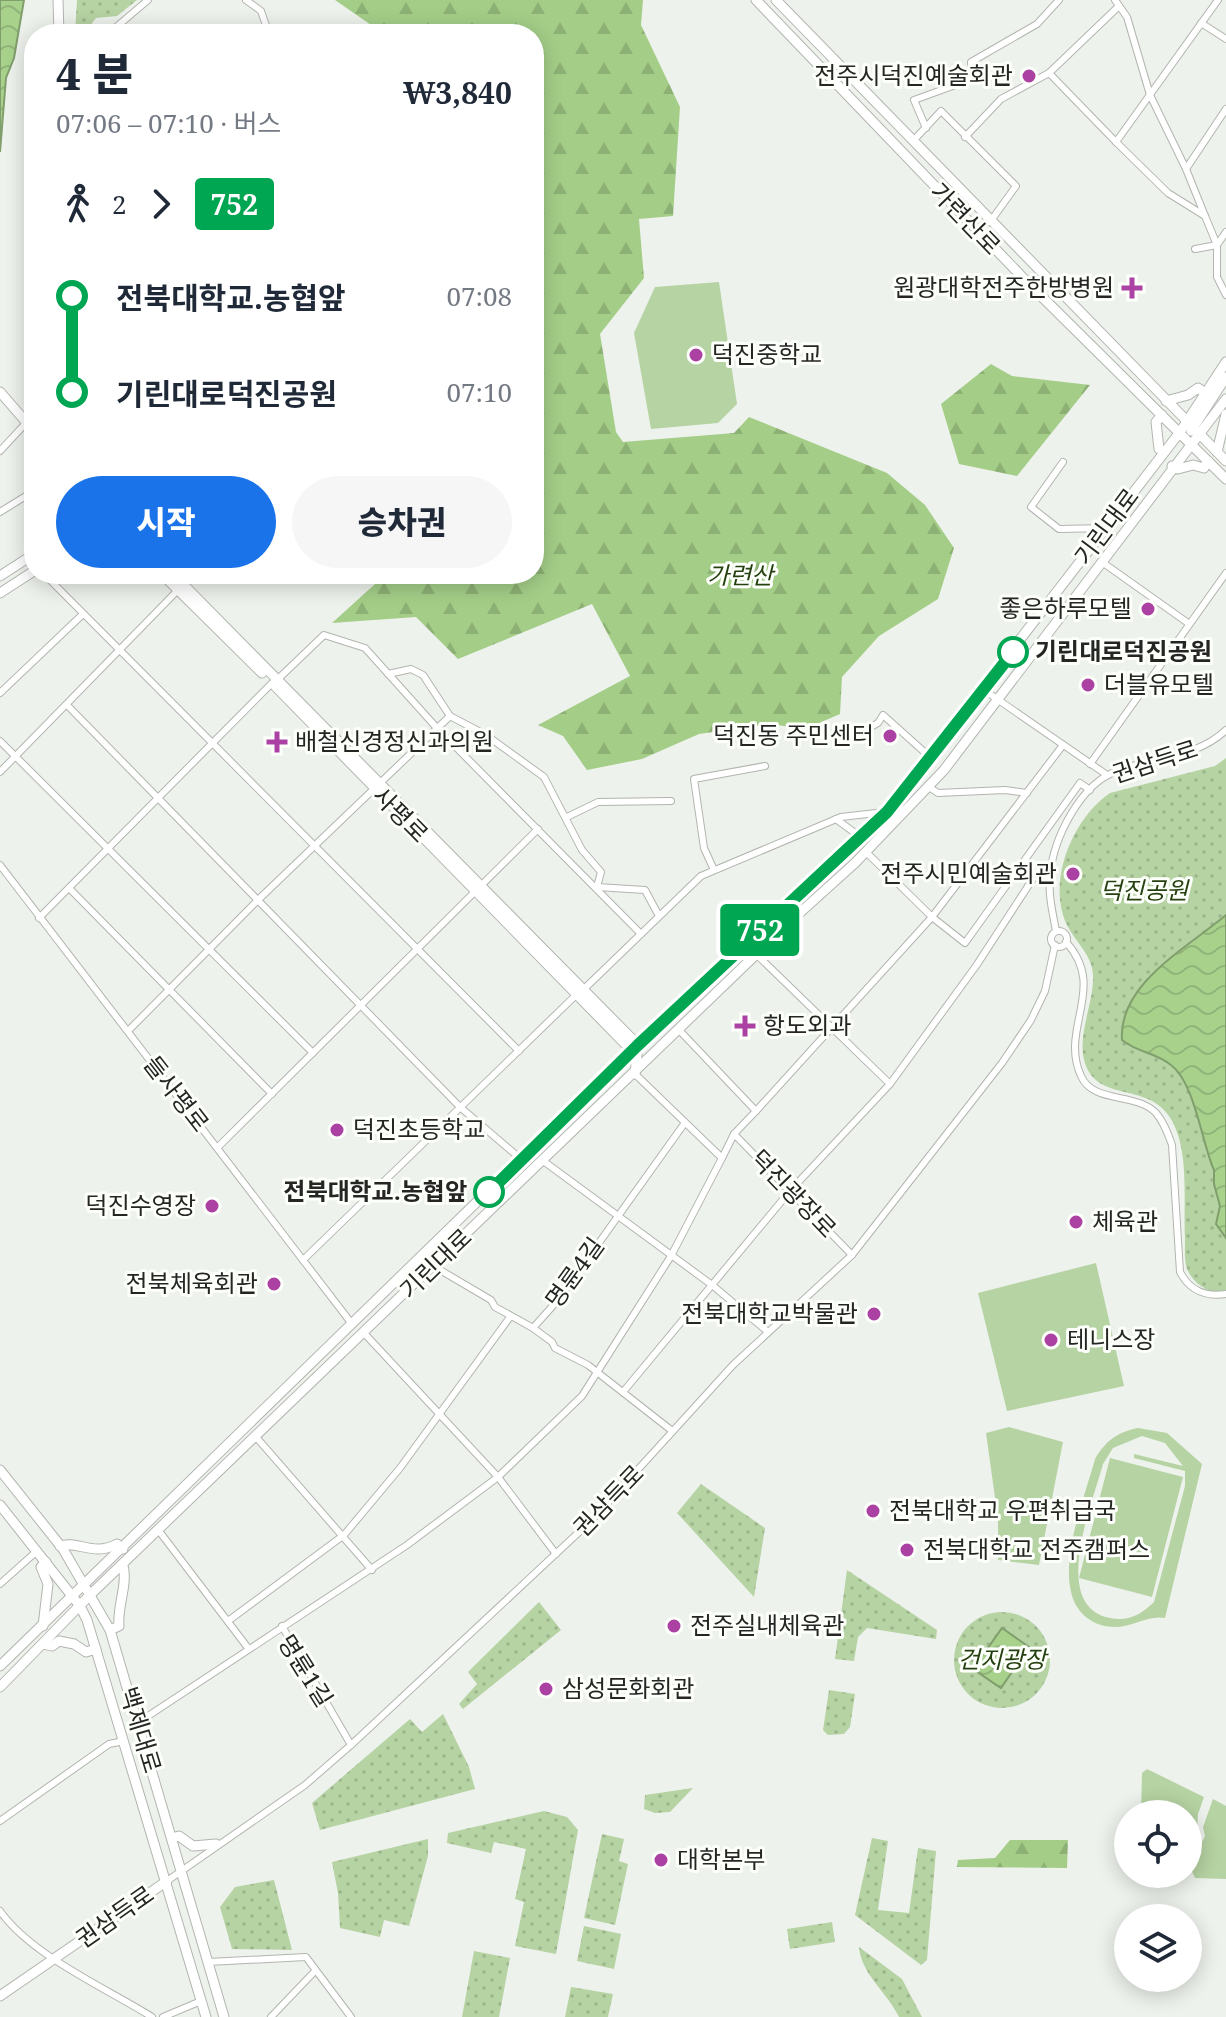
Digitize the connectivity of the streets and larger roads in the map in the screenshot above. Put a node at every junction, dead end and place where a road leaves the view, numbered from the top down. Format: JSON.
{"nodes":[{"id":1,"x":58,"y":0,"type":"edge"},
{"id":2,"x":148,"y":0,"type":"edge"},
{"id":3,"x":246,"y":0,"type":"edge"},
{"id":4,"x":756,"y":0,"type":"edge"},
{"id":5,"x":776,"y":0,"type":"edge"},
{"id":6,"x":1059,"y":0,"type":"edge"},
{"id":7,"x":1218,"y":0,"type":"edge"},
{"id":8,"x":1117,"y":3,"type":"edge"},
{"id":9,"x":1201,"y":23,"type":"junction"},
{"id":10,"x":59,"y":24,"type":"edge"},
{"id":11,"x":120,"y":24,"type":"edge"},
{"id":12,"x":266,"y":24,"type":"edge"},
{"id":13,"x":1226,"y":39,"type":"edge"},
{"id":14,"x":1049,"y":73,"type":"junction"},
{"id":15,"x":1150,"y":95,"type":"junction"},
{"id":16,"x":1226,"y":109,"type":"edge"},
{"id":17,"x":926,"y":128,"type":"junction"},
{"id":18,"x":965,"y":137,"type":"junction"},
{"id":19,"x":913,"y":141,"type":"junction"},
{"id":20,"x":1116,"y":142,"type":"junction"},
{"id":21,"x":1186,"y":169,"type":"junction"},
{"id":22,"x":1205,"y":216,"type":"junction"},
{"id":23,"x":990,"y":222,"type":"junction"},
{"id":24,"x":1226,"y":232,"type":"edge"},
{"id":25,"x":1217,"y":245,"type":"junction"},
{"id":26,"x":1195,"y":249,"type":"dead end"},
{"id":27,"x":1226,"y":295,"type":"edge"},
{"id":28,"x":1226,"y":362,"type":"edge"},
{"id":29,"x":1226,"y":377,"type":"edge"},
{"id":30,"x":0,"y":392,"type":"edge"},
{"id":31,"x":1205,"y":393,"type":"junction"},
{"id":32,"x":1226,"y":399,"type":"edge"},
{"id":33,"x":1166,"y":401,"type":"junction"},
{"id":34,"x":1226,"y":414,"type":"edge"},
{"id":35,"x":1162,"y":415,"type":"junction"},
{"id":36,"x":24,"y":416,"type":"edge"},
{"id":37,"x":24,"y":429,"type":"edge"},
{"id":38,"x":1190,"y":433,"type":"junction"},
{"id":39,"x":0,"y":451,"type":"edge"},
{"id":40,"x":1164,"y":452,"type":"junction"},
{"id":41,"x":1217,"y":452,"type":"junction"},
{"id":42,"x":1208,"y":461,"type":"junction"},
{"id":43,"x":1226,"y":461,"type":"edge"},
{"id":44,"x":1063,"y":462,"type":"dead end"},
{"id":45,"x":1172,"y":466,"type":"junction"},
{"id":46,"x":1226,"y":468,"type":"edge"},
{"id":47,"x":1226,"y":479,"type":"edge"},
{"id":48,"x":24,"y":497,"type":"edge"},
{"id":49,"x":0,"y":512,"type":"edge"},
{"id":50,"x":1107,"y":528,"type":"junction"},
{"id":51,"x":24,"y":560,"type":"edge"},
{"id":52,"x":1102,"y":562,"type":"junction"},
{"id":53,"x":1226,"y":573,"type":"edge"},
{"id":54,"x":0,"y":576,"type":"edge"},
{"id":55,"x":24,"y":577,"type":"edge"},
{"id":56,"x":54,"y":584,"type":"edge"},
{"id":57,"x":171,"y":584,"type":"edge"},
{"id":58,"x":183,"y":584,"type":"edge"},
{"id":59,"x":177,"y":591,"type":"junction"},
{"id":60,"x":0,"y":593,"type":"edge"},
{"id":61,"x":83,"y":614,"type":"junction"},
{"id":62,"x":1188,"y":623,"type":"junction"},
{"id":63,"x":119,"y":651,"type":"junction"},
{"id":64,"x":388,"y":674,"type":"junction"},
{"id":65,"x":275,"y":681,"type":"junction"},
{"id":66,"x":984,"y":690,"type":"junction"},
{"id":67,"x":0,"y":693,"type":"edge"},
{"id":68,"x":997,"y":698,"type":"junction"},
{"id":69,"x":67,"y":705,"type":"junction"},
{"id":70,"x":450,"y":716,"type":"junction"},
{"id":71,"x":436,"y":727,"type":"junction"},
{"id":72,"x":1226,"y":730,"type":"edge"},
{"id":73,"x":857,"y":735,"type":"dead end"},
{"id":74,"x":0,"y":741,"type":"edge"},
{"id":75,"x":211,"y":742,"type":"junction"},
{"id":76,"x":1063,"y":745,"type":"junction"},
{"id":77,"x":15,"y":756,"type":"junction"},
{"id":78,"x":931,"y":758,"type":"junction"},
{"id":79,"x":1090,"y":764,"type":"junction"},
{"id":80,"x":765,"y":766,"type":"dead end"},
{"id":81,"x":0,"y":772,"type":"edge"},
{"id":82,"x":1107,"y":775,"type":"junction"},
{"id":83,"x":376,"y":787,"type":"junction"},
{"id":84,"x":929,"y":787,"type":"junction"},
{"id":85,"x":1090,"y":790,"type":"junction"},
{"id":86,"x":1027,"y":793,"type":"junction"},
{"id":87,"x":159,"y":800,"type":"junction"},
{"id":88,"x":671,"y":801,"type":"dead end"},
{"id":89,"x":887,"y":812,"type":"junction"},
{"id":90,"x":567,"y":817,"type":"junction"},
{"id":91,"x":836,"y":819,"type":"junction"},
{"id":92,"x":538,"y":829,"type":"junction"},
{"id":93,"x":859,"y":836,"type":"junction"},
{"id":94,"x":313,"y":847,"type":"junction"},
{"id":95,"x":107,"y":850,"type":"junction"},
{"id":96,"x":866,"y":852,"type":"junction"},
{"id":97,"x":0,"y":865,"type":"edge"},
{"id":98,"x":1023,"y":865,"type":"junction"},
{"id":99,"x":714,"y":870,"type":"junction"},
{"id":100,"x":1034,"y":877,"type":"junction"},
{"id":101,"x":1049,"y":879,"type":"junction"},
{"id":102,"x":478,"y":887,"type":"junction"},
{"id":103,"x":597,"y":887,"type":"junction"},
{"id":104,"x":69,"y":888,"type":"junction"},
{"id":105,"x":259,"y":899,"type":"junction"},
{"id":106,"x":659,"y":916,"type":"junction"},
{"id":107,"x":932,"y":917,"type":"junction"},
{"id":108,"x":39,"y":918,"type":"junction"},
{"id":109,"x":1056,"y":931,"type":"junction"},
{"id":110,"x":641,"y":934,"type":"junction"},
{"id":111,"x":1066,"y":942,"type":"junction"},
{"id":112,"x":1055,"y":945,"type":"junction"},
{"id":113,"x":208,"y":949,"type":"junction"},
{"id":114,"x":417,"y":951,"type":"junction"},
{"id":115,"x":757,"y":955,"type":"junction"},
{"id":116,"x":169,"y":988,"type":"junction"},
{"id":117,"x":580,"y":992,"type":"junction"},
{"id":118,"x":362,"y":1004,"type":"junction"},
{"id":119,"x":830,"y":1029,"type":"junction"},
{"id":120,"x":128,"y":1031,"type":"junction"},
{"id":121,"x":680,"y":1031,"type":"junction"},
{"id":122,"x":636,"y":1050,"type":"junction"},
{"id":123,"x":519,"y":1051,"type":"junction"},
{"id":124,"x":313,"y":1053,"type":"junction"},
{"id":125,"x":644,"y":1066,"type":"junction"},
{"id":126,"x":635,"y":1074,"type":"junction"},
{"id":127,"x":890,"y":1084,"type":"junction"},
{"id":128,"x":272,"y":1094,"type":"junction"},
{"id":129,"x":460,"y":1107,"type":"junction"},
{"id":130,"x":756,"y":1111,"type":"junction"},
{"id":131,"x":684,"y":1124,"type":"junction"},
{"id":132,"x":734,"y":1134,"type":"junction"},
{"id":133,"x":218,"y":1147,"type":"junction"},
{"id":134,"x":722,"y":1158,"type":"junction"},
{"id":135,"x":522,"y":1160,"type":"junction"},
{"id":136,"x":542,"y":1160,"type":"junction"},
{"id":137,"x":790,"y":1191,"type":"junction"},
{"id":138,"x":617,"y":1216,"type":"junction"},
{"id":139,"x":852,"y":1255,"type":"junction"},
{"id":140,"x":671,"y":1256,"type":"junction"},
{"id":141,"x":303,"y":1260,"type":"junction"},
{"id":142,"x":435,"y":1267,"type":"junction"},
{"id":143,"x":712,"y":1285,"type":"junction"},
{"id":144,"x":1226,"y":1294,"type":"edge"},
{"id":145,"x":510,"y":1317,"type":"junction"},
{"id":146,"x":352,"y":1324,"type":"junction"},
{"id":147,"x":533,"y":1328,"type":"junction"},
{"id":148,"x":767,"y":1331,"type":"junction"},
{"id":149,"x":363,"y":1332,"type":"junction"},
{"id":150,"x":597,"y":1374,"type":"junction"},
{"id":151,"x":623,"y":1392,"type":"junction"},
{"id":152,"x":440,"y":1414,"type":"junction"},
{"id":153,"x":671,"y":1430,"type":"junction"},
{"id":154,"x":256,"y":1437,"type":"junction"},
{"id":155,"x":0,"y":1470,"type":"edge"},
{"id":156,"x":498,"y":1477,"type":"junction"},
{"id":157,"x":0,"y":1505,"type":"edge"},
{"id":158,"x":159,"y":1531,"type":"junction"},
{"id":159,"x":344,"y":1535,"type":"junction"},
{"id":160,"x":60,"y":1546,"type":"junction"},
{"id":161,"x":123,"y":1549,"type":"junction"},
{"id":162,"x":37,"y":1551,"type":"junction"},
{"id":163,"x":556,"y":1554,"type":"junction"},
{"id":164,"x":46,"y":1562,"type":"junction"},
{"id":165,"x":123,"y":1566,"type":"junction"},
{"id":166,"x":372,"y":1570,"type":"junction"},
{"id":167,"x":0,"y":1584,"type":"edge"},
{"id":168,"x":88,"y":1590,"type":"junction"},
{"id":169,"x":73,"y":1597,"type":"junction"},
{"id":170,"x":80,"y":1606,"type":"junction"},
{"id":171,"x":228,"y":1621,"type":"junction"},
{"id":172,"x":43,"y":1626,"type":"junction"},
{"id":173,"x":282,"y":1626,"type":"junction"},
{"id":174,"x":110,"y":1630,"type":"junction"},
{"id":175,"x":43,"y":1644,"type":"junction"},
{"id":176,"x":248,"y":1648,"type":"junction"},
{"id":177,"x":96,"y":1649,"type":"junction"},
{"id":178,"x":0,"y":1666,"type":"edge"},
{"id":179,"x":0,"y":1687,"type":"edge"},
{"id":180,"x":139,"y":1722,"type":"junction"},
{"id":181,"x":125,"y":1741,"type":"junction"},
{"id":182,"x":351,"y":1745,"type":"junction"},
{"id":183,"x":0,"y":1821,"type":"edge"},
{"id":184,"x":172,"y":1838,"type":"junction"},
{"id":185,"x":216,"y":1844,"type":"junction"},
{"id":186,"x":181,"y":1873,"type":"junction"},
{"id":187,"x":167,"y":1881,"type":"junction"},
{"id":188,"x":0,"y":1911,"type":"edge"},
{"id":189,"x":55,"y":1959,"type":"junction"},
{"id":190,"x":208,"y":1962,"type":"junction"},
{"id":191,"x":315,"y":1971,"type":"junction"},
{"id":192,"x":0,"y":1996,"type":"edge"},
{"id":193,"x":201,"y":2001,"type":"junction"},
{"id":194,"x":152,"y":2017,"type":"edge"},
{"id":195,"x":163,"y":2017,"type":"edge"},
{"id":196,"x":206,"y":2017,"type":"edge"},
{"id":197,"x":224,"y":2017,"type":"edge"},
{"id":198,"x":271,"y":2017,"type":"edge"},
{"id":199,"x":351,"y":2017,"type":"edge"}],
"edges":[{"from":1,"to":10,"type":"street"},
{"from":2,"to":11,"type":"street"},
{"from":3,"to":12,"type":"street"},
{"from":4,"to":35,"type":"street","name":"가련산로"},
{"from":5,"to":19,"type":"street","name":"가련산로"},
{"from":6,"to":17,"type":"street"},
{"from":7,"to":9,"type":"street"},
{"from":8,"to":14,"type":"street"},
{"from":8,"to":15,"type":"street"},
{"from":9,"to":13,"type":"street"},
{"from":9,"to":15,"type":"street"},
{"from":14,"to":18,"type":"street"},
{"from":14,"to":20,"type":"street"},
{"from":15,"to":20,"type":"street"},
{"from":15,"to":21,"type":"street"},
{"from":16,"to":21,"type":"street"},
{"from":17,"to":18,"type":"street"},
{"from":17,"to":19,"type":"street"},
{"from":18,"to":23,"type":"street"},
{"from":19,"to":23,"type":"street","name":"가련산로"},
{"from":20,"to":22,"type":"street"},
{"from":21,"to":22,"type":"street"},
{"from":22,"to":25,"type":"street"},
{"from":23,"to":33,"type":"street","name":"가련산로"},
{"from":24,"to":25,"type":"street"},
{"from":25,"to":26,"type":"street"},
{"from":25,"to":27,"type":"street"},
{"from":28,"to":31,"type":"street","name":"기린대로"},
{"from":29,"to":38,"type":"street"},
{"from":30,"to":36,"type":"street"},
{"from":31,"to":33,"type":"street"},
{"from":31,"to":38,"type":"street","name":"기린대로"},
{"from":32,"to":38,"type":"street","name":"기린대로"},
{"from":33,"to":38,"type":"street","name":"가련산로"},
{"from":34,"to":41,"type":"street"},
{"from":35,"to":38,"type":"street","name":"가련산로"},
{"from":35,"to":40,"type":"street"},
{"from":37,"to":39,"type":"street"},
{"from":38,"to":40,"type":"street","name":"기린대로"},
{"from":38,"to":41,"type":"street"},
{"from":38,"to":42,"type":"street"},
{"from":38,"to":45,"type":"street","name":"기린대로"},
{"from":38,"to":46,"type":"street"},
{"from":40,"to":50,"type":"street","name":"기린대로"},
{"from":41,"to":43,"type":"street"},
{"from":42,"to":45,"type":"street"},
{"from":42,"to":47,"type":"street"},
{"from":44,"to":50,"type":"street"},
{"from":45,"to":52,"type":"street","name":"기린대로"},
{"from":48,"to":49,"type":"street"},
{"from":50,"to":66,"type":"street","name":"기린대로"},
{"from":51,"to":54,"type":"street"},
{"from":52,"to":62,"type":"street"},
{"from":52,"to":68,"type":"street","name":"기린대로"},
{"from":53,"to":62,"type":"street"},
{"from":55,"to":60,"type":"street"},
{"from":56,"to":61,"type":"street"},
{"from":57,"to":59,"type":"street","name":"사평로"},
{"from":58,"to":65,"type":"street","name":"사평로"},
{"from":59,"to":63,"type":"street"},
{"from":59,"to":65,"type":"street","name":"사평로"},
{"from":61,"to":63,"type":"street"},
{"from":61,"to":67,"type":"street"},
{"from":62,"to":79,"type":"street"},
{"from":63,"to":69,"type":"street"},
{"from":63,"to":75,"type":"street"},
{"from":64,"to":65,"type":"street"},
{"from":64,"to":70,"type":"street"},
{"from":64,"to":71,"type":"street"},
{"from":65,"to":75,"type":"street"},
{"from":65,"to":83,"type":"street","name":"사평로"},
{"from":66,"to":68,"type":"street"},
{"from":66,"to":78,"type":"street","name":"기린대로"},
{"from":68,"to":76,"type":"street"},
{"from":68,"to":84,"type":"street","name":"기린대로"},
{"from":69,"to":77,"type":"street"},
{"from":69,"to":87,"type":"street"},
{"from":70,"to":71,"type":"street"},
{"from":70,"to":90,"type":"street"},
{"from":71,"to":83,"type":"street"},
{"from":71,"to":92,"type":"street"},
{"from":72,"to":82,"type":"street","name":"권삼득로"},
{"from":73,"to":78,"type":"street"},
{"from":74,"to":77,"type":"street"},
{"from":75,"to":87,"type":"street"},
{"from":75,"to":94,"type":"street"},
{"from":76,"to":79,"type":"street"},
{"from":76,"to":86,"type":"street"},
{"from":77,"to":81,"type":"street"},
{"from":77,"to":95,"type":"street"},
{"from":78,"to":89,"type":"street","name":"기린대로"},
{"from":79,"to":82,"type":"street"},
{"from":80,"to":99,"type":"street"},
{"from":82,"to":85,"type":"street","name":"권삼득로"},
{"from":83,"to":94,"type":"street"},
{"from":83,"to":102,"type":"street","name":"사평로"},
{"from":84,"to":86,"type":"street"},
{"from":84,"to":96,"type":"street","name":"기린대로"},
{"from":85,"to":98,"type":"street"},
{"from":85,"to":101,"type":"street","name":"권삼득로"},
{"from":86,"to":107,"type":"street"},
{"from":87,"to":95,"type":"street"},
{"from":87,"to":105,"type":"street"},
{"from":88,"to":90,"type":"street"},
{"from":89,"to":91,"type":"street"},
{"from":89,"to":93,"type":"street","name":"기린대로"},
{"from":90,"to":103,"type":"street"},
{"from":91,"to":93,"type":"street"},
{"from":91,"to":99,"type":"street"},
{"from":92,"to":102,"type":"street"},
{"from":92,"to":103,"type":"street"},
{"from":93,"to":122,"type":"street","name":"기린대로"},
{"from":94,"to":105,"type":"street"},
{"from":94,"to":114,"type":"street"},
{"from":95,"to":104,"type":"street"},
{"from":95,"to":113,"type":"street"},
{"from":96,"to":107,"type":"street"},
{"from":96,"to":115,"type":"street","name":"기린대로"},
{"from":97,"to":108,"type":"street","name":"들사평로"},
{"from":98,"to":100,"type":"street"},
{"from":98,"to":107,"type":"street"},
{"from":99,"to":106,"type":"street"},
{"from":100,"to":101,"type":"street"},
{"from":100,"to":127,"type":"street"},
{"from":101,"to":109,"type":"street","name":"권삼득로"},
{"from":102,"to":114,"type":"street"},
{"from":102,"to":117,"type":"street","name":"사평로"},
{"from":103,"to":106,"type":"street"},
{"from":103,"to":110,"type":"street"},
{"from":104,"to":108,"type":"street"},
{"from":104,"to":116,"type":"street"},
{"from":105,"to":113,"type":"street"},
{"from":105,"to":118,"type":"street"},
{"from":106,"to":110,"type":"street"},
{"from":107,"to":119,"type":"street"},
{"from":108,"to":120,"type":"street","name":"들사평로"},
{"from":109,"to":111,"type":"street"},
{"from":109,"to":112,"type":"street","name":"권삼득로"},
{"from":110,"to":117,"type":"street"},
{"from":111,"to":112,"type":"street"},
{"from":111,"to":144,"type":"street"},
{"from":112,"to":139,"type":"street","name":"권삼득로"},
{"from":113,"to":116,"type":"street"},
{"from":113,"to":124,"type":"street"},
{"from":114,"to":118,"type":"street"},
{"from":114,"to":123,"type":"street"},
{"from":115,"to":119,"type":"street"},
{"from":115,"to":121,"type":"street","name":"기린대로"},
{"from":116,"to":120,"type":"street"},
{"from":116,"to":128,"type":"street"},
{"from":117,"to":122,"type":"street","name":"사평로"},
{"from":117,"to":123,"type":"street"},
{"from":118,"to":124,"type":"street"},
{"from":118,"to":129,"type":"street"},
{"from":119,"to":127,"type":"street"},
{"from":119,"to":130,"type":"street"},
{"from":120,"to":133,"type":"street","name":"들사평로"},
{"from":121,"to":125,"type":"street","name":"기린대로"},
{"from":121,"to":130,"type":"street","name":"덕진광장로"},
{"from":122,"to":125,"type":"street","name":"사평로"},
{"from":122,"to":126,"type":"street"},
{"from":122,"to":135,"type":"street","name":"기린대로"},
{"from":123,"to":129,"type":"street"},
{"from":124,"to":128,"type":"street"},
{"from":125,"to":126,"type":"street","name":"기린대로"},
{"from":126,"to":131,"type":"street","name":"덕진광장로"},
{"from":126,"to":136,"type":"street","name":"기린대로"},
{"from":127,"to":137,"type":"street"},
{"from":128,"to":133,"type":"street"},
{"from":129,"to":135,"type":"street"},
{"from":129,"to":141,"type":"street"},
{"from":130,"to":132,"type":"street","name":"덕진광장로"},
{"from":131,"to":134,"type":"street","name":"덕진광장로"},
{"from":131,"to":138,"type":"street","name":"명륜4길"},
{"from":132,"to":134,"type":"street","name":"덕진광장로"},
{"from":132,"to":137,"type":"street","name":"덕진광장로"},
{"from":133,"to":141,"type":"street","name":"들사평로"},
{"from":134,"to":140,"type":"street"},
{"from":135,"to":146,"type":"street","name":"기린대로"},
{"from":136,"to":138,"type":"street"},
{"from":136,"to":142,"type":"street","name":"기린대로"},
{"from":137,"to":139,"type":"street","name":"덕진광장로"},
{"from":137,"to":143,"type":"street"},
{"from":138,"to":140,"type":"street"},
{"from":138,"to":147,"type":"street","name":"명륜4길"},
{"from":139,"to":148,"type":"street","name":"권삼득로"},
{"from":140,"to":143,"type":"street"},
{"from":140,"to":150,"type":"street"},
{"from":141,"to":146,"type":"street","name":"들사평로"},
{"from":142,"to":145,"type":"street","name":"명륜4길"},
{"from":142,"to":149,"type":"street","name":"기린대로"},
{"from":143,"to":148,"type":"street"},
{"from":143,"to":151,"type":"street"},
{"from":145,"to":147,"type":"street","name":"명륜4길"},
{"from":145,"to":152,"type":"street"},
{"from":146,"to":161,"type":"street","name":"기린대로"},
{"from":147,"to":150,"type":"street","name":"명륜4길"},
{"from":148,"to":153,"type":"street","name":"권삼득로"},
{"from":149,"to":152,"type":"street"},
{"from":149,"to":154,"type":"street","name":"기린대로"},
{"from":150,"to":151,"type":"street","name":"명륜4길"},
{"from":150,"to":156,"type":"street"},
{"from":151,"to":153,"type":"street","name":"명륜4길"},
{"from":152,"to":156,"type":"street"},
{"from":152,"to":159,"type":"street"},
{"from":153,"to":163,"type":"street","name":"권삼득로"},
{"from":154,"to":158,"type":"street","name":"기린대로"},
{"from":154,"to":159,"type":"street"},
{"from":155,"to":160,"type":"street","name":"백제대로"},
{"from":156,"to":163,"type":"street"},
{"from":156,"to":166,"type":"street"},
{"from":157,"to":162,"type":"street","name":"백제대로"},
{"from":158,"to":165,"type":"street","name":"기린대로"},
{"from":158,"to":171,"type":"street","name":"명륜1길"},
{"from":159,"to":166,"type":"street"},
{"from":159,"to":171,"type":"street"},
{"from":160,"to":161,"type":"street"},
{"from":160,"to":168,"type":"street","name":"백제대로"},
{"from":161,"to":168,"type":"street","name":"기린대로"},
{"from":162,"to":164,"type":"street","name":"백제대로"},
{"from":162,"to":167,"type":"street"},
{"from":163,"to":182,"type":"street","name":"권삼득로"},
{"from":164,"to":169,"type":"street","name":"백제대로"},
{"from":164,"to":172,"type":"street"},
{"from":165,"to":168,"type":"street","name":"기린대로"},
{"from":165,"to":174,"type":"street"},
{"from":166,"to":173,"type":"street"},
{"from":168,"to":169,"type":"street","name":"기린대로"},
{"from":168,"to":170,"type":"street","name":"기린대로"},
{"from":168,"to":174,"type":"street","name":"백제대로"},
{"from":169,"to":170,"type":"street","name":"백제대로"},
{"from":169,"to":172,"type":"street","name":"기린대로"},
{"from":170,"to":175,"type":"street","name":"기린대로"},
{"from":170,"to":177,"type":"street","name":"백제대로"},
{"from":171,"to":176,"type":"street","name":"명륜1길"},
{"from":172,"to":178,"type":"street","name":"기린대로"},
{"from":173,"to":176,"type":"street","name":"명륜1길"},
{"from":173,"to":182,"type":"street","name":"명륜1길"},
{"from":174,"to":180,"type":"street","name":"백제대로"},
{"from":175,"to":177,"type":"street"},
{"from":175,"to":179,"type":"street","name":"기린대로"},
{"from":176,"to":180,"type":"street","name":"명륜1길"},
{"from":177,"to":181,"type":"street","name":"백제대로"},
{"from":180,"to":184,"type":"street","name":"백제대로"},
{"from":181,"to":183,"type":"street","name":"백제대로"},
{"from":181,"to":187,"type":"street","name":"백제대로"},
{"from":182,"to":185,"type":"street","name":"권삼득로"},
{"from":184,"to":185,"type":"street"},
{"from":184,"to":186,"type":"street","name":"백제대로"},
{"from":185,"to":186,"type":"street","name":"권삼득로"},
{"from":186,"to":187,"type":"street","name":"권삼득로"},
{"from":186,"to":190,"type":"street","name":"백제대로"},
{"from":187,"to":189,"type":"street","name":"권삼득로"},
{"from":187,"to":193,"type":"street","name":"백제대로"},
{"from":188,"to":189,"type":"street"},
{"from":189,"to":192,"type":"street","name":"권삼득로"},
{"from":189,"to":194,"type":"street","name":"권삼득로"},
{"from":190,"to":191,"type":"street"},
{"from":190,"to":197,"type":"street","name":"백제대로"},
{"from":191,"to":198,"type":"street"},
{"from":191,"to":199,"type":"street"},
{"from":193,"to":195,"type":"street"},
{"from":193,"to":196,"type":"street","name":"백제대로"}]}
